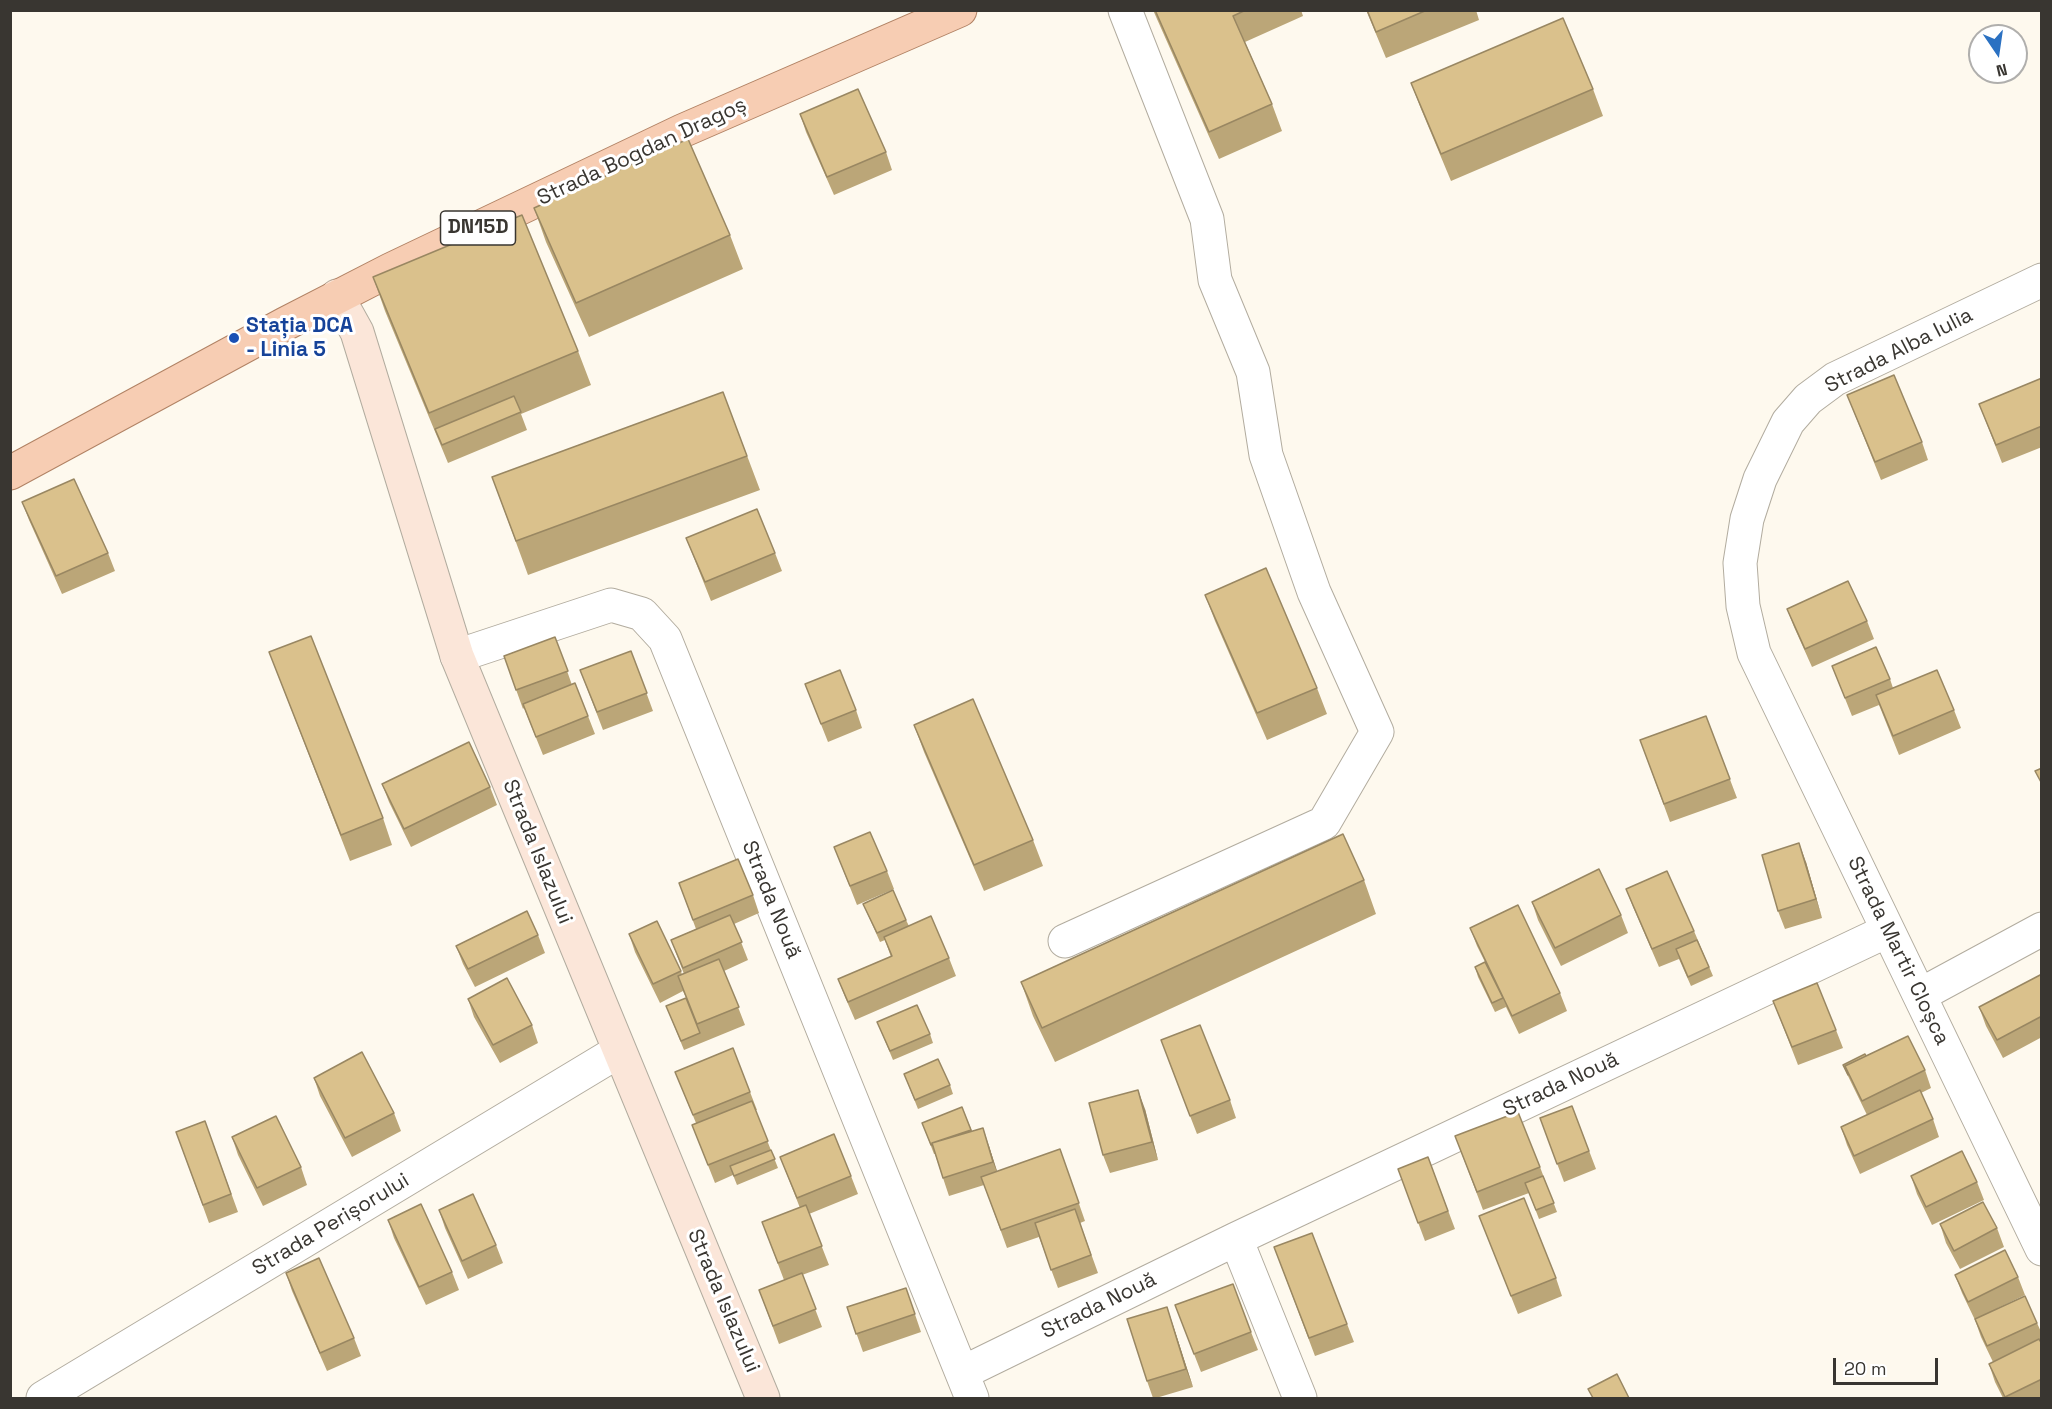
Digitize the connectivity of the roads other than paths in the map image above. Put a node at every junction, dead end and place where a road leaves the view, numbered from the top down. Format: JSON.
{"nodes":[{"id":1,"x":960,"y":10,"type":"edge"},
{"id":2,"x":1125,"y":10,"type":"edge"},
{"id":3,"x":2042,"y":280,"type":"edge"},
{"id":4,"x":337,"y":296,"type":"junction"},
{"id":5,"x":10,"y":473,"type":"edge"},
{"id":6,"x":1754,"y":653,"type":"joint"},
{"id":7,"x":457,"y":656,"type":"junction"},
{"id":8,"x":2042,"y":929,"type":"edge"},
{"id":9,"x":1887,"y":931,"type":"junction"},
{"id":10,"x":1065,"y":941,"type":"dead end"},
{"id":11,"x":1920,"y":995,"type":"junction"},
{"id":12,"x":619,"y":1051,"type":"junction"},
{"id":13,"x":1236,"y":1239,"type":"junction"},
{"id":14,"x":2042,"y":1249,"type":"edge"},
{"id":15,"x":967,"y":1386,"type":"edge"},
{"id":16,"x":43,"y":1398,"type":"edge"},
{"id":17,"x":763,"y":1398,"type":"edge"},
{"id":18,"x":1300,"y":1398,"type":"edge"}],
"edges":[{"from":1,"to":4,"type":"main road","name":"Strada Bogdan Dragoș","number":"DN15D"},
{"from":2,"to":10,"type":"street"},
{"from":3,"to":6,"type":"street","name":"Strada Alba Iulia"},
{"from":4,"to":5,"type":"main road","name":"Strada Bogdan Dragoș","number":"DN15D"},
{"from":4,"to":7,"type":"street","name":"Strada Islazului"},
{"from":6,"to":9,"type":"street","name":"Strada Martir Cloșca"},
{"from":7,"to":12,"type":"street","name":"Strada Islazului"},
{"from":7,"to":15,"type":"street","name":"Strada Nouă"},
{"from":8,"to":11,"type":"street"},
{"from":9,"to":11,"type":"street","name":"Strada Martir Cloșca"},
{"from":9,"to":13,"type":"street","name":"Strada Nouă"},
{"from":11,"to":14,"type":"street","name":"Strada Martir Cloșca"},
{"from":12,"to":16,"type":"street","name":"Strada Perișorului"},
{"from":12,"to":17,"type":"street","name":"Strada Islazului"},
{"from":13,"to":15,"type":"street","name":"Strada Nouă"},
{"from":13,"to":18,"type":"street"}]}
